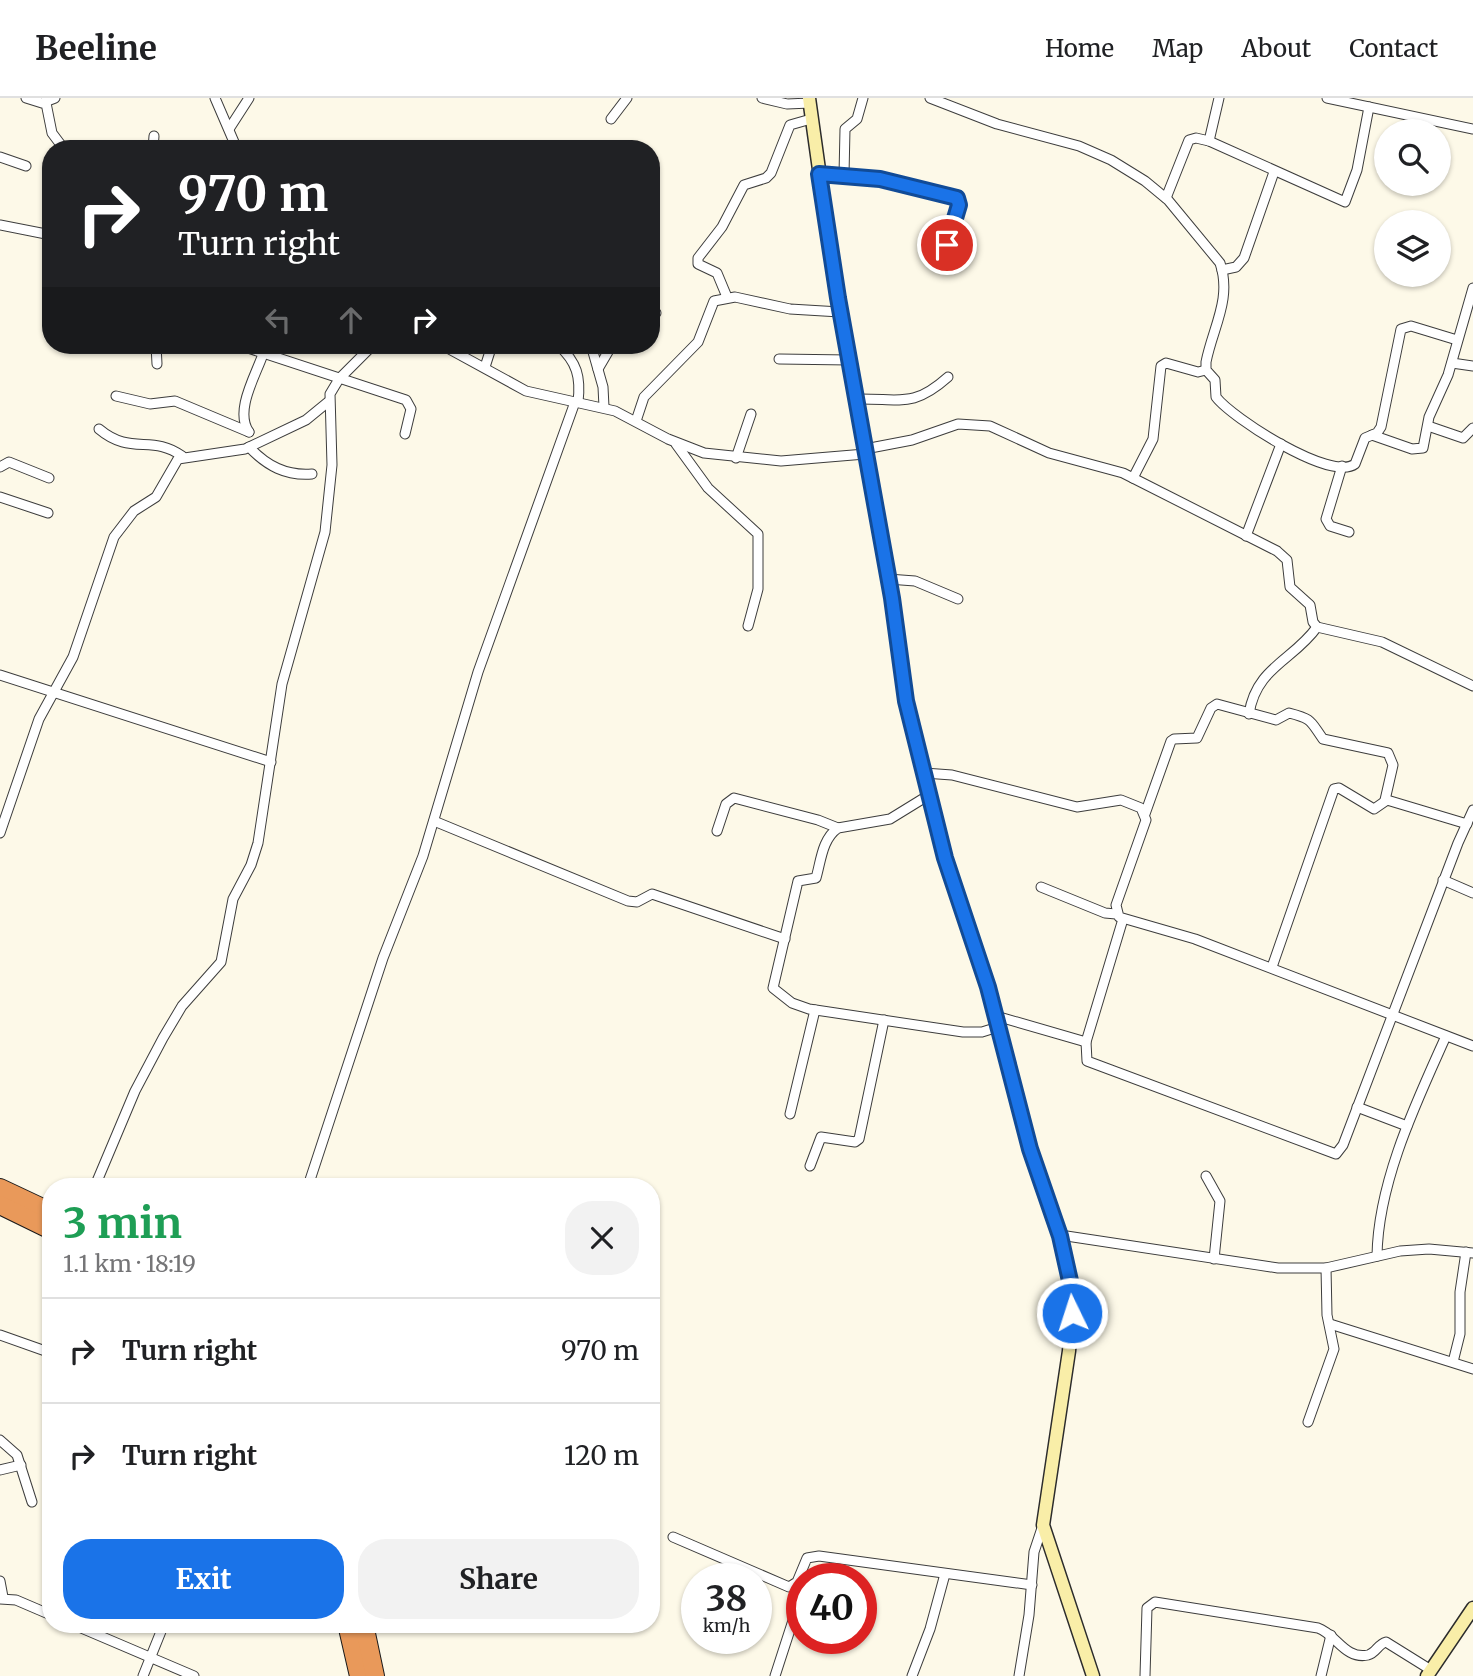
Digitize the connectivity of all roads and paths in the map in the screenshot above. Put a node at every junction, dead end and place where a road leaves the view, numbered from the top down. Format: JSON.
{"nodes":[{"id":1,"x":26,"y":98,"type":"edge"},
{"id":2,"x":215,"y":98,"type":"edge"},
{"id":3,"x":249,"y":98,"type":"edge"},
{"id":4,"x":627,"y":98,"type":"edge"},
{"id":5,"x":762,"y":98,"type":"edge"},
{"id":6,"x":863,"y":98,"type":"edge"},
{"id":7,"x":930,"y":98,"type":"edge"},
{"id":8,"x":1219,"y":98,"type":"edge"},
{"id":9,"x":1327,"y":98,"type":"edge"},
{"id":10,"x":50,"y":100,"type":"edge"},
{"id":11,"x":809,"y":101,"type":"edge"},
{"id":12,"x":1369,"y":107,"type":"junction"},
{"id":13,"x":611,"y":119,"type":"dead end"},
{"id":14,"x":811,"y":119,"type":"junction"},
{"id":15,"x":229,"y":129,"type":"junction"},
{"id":16,"x":1473,"y":129,"type":"edge"},
{"id":17,"x":154,"y":136,"type":"dead end"},
{"id":18,"x":57,"y":140,"type":"edge"},
{"id":19,"x":154,"y":140,"type":"edge"},
{"id":20,"x":233,"y":140,"type":"edge"},
{"id":21,"x":1209,"y":141,"type":"junction"},
{"id":22,"x":0,"y":157,"type":"edge"},
{"id":23,"x":26,"y":166,"type":"dead end"},
{"id":24,"x":1274,"y":172,"type":"junction"},
{"id":25,"x":819,"y":174,"type":"junction"},
{"id":26,"x":844,"y":174,"type":"junction"},
{"id":27,"x":1166,"y":198,"type":"junction"},
{"id":28,"x":0,"y":225,"type":"edge"},
{"id":29,"x":42,"y":232,"type":"edge"},
{"id":30,"x":942,"y":265,"type":"dead end"},
{"id":31,"x":1222,"y":270,"type":"junction"},
{"id":32,"x":1473,"y":288,"type":"edge"},
{"id":33,"x":727,"y":297,"type":"junction"},
{"id":34,"x":840,"y":312,"type":"junction"},
{"id":35,"x":1457,"y":340,"type":"junction"},
{"id":36,"x":156,"y":354,"type":"edge"},
{"id":37,"x":364,"y":354,"type":"edge"},
{"id":38,"x":460,"y":354,"type":"edge"},
{"id":39,"x":489,"y":354,"type":"edge"},
{"id":40,"x":569,"y":354,"type":"edge"},
{"id":41,"x":594,"y":354,"type":"edge"},
{"id":42,"x":607,"y":354,"type":"edge"},
{"id":43,"x":264,"y":355,"type":"joint"},
{"id":44,"x":779,"y":359,"type":"dead end"},
{"id":45,"x":849,"y":360,"type":"junction"},
{"id":46,"x":1452,"y":363,"type":"junction"},
{"id":47,"x":157,"y":364,"type":"dead end"},
{"id":48,"x":1473,"y":366,"type":"edge"},
{"id":49,"x":485,"y":367,"type":"junction"},
{"id":50,"x":598,"y":369,"type":"junction"},
{"id":51,"x":1206,"y":370,"type":"junction"},
{"id":52,"x":948,"y":377,"type":"dead end"},
{"id":53,"x":339,"y":379,"type":"junction"},
{"id":54,"x":116,"y":396,"type":"dead end"},
{"id":55,"x":856,"y":399,"type":"junction"},
{"id":56,"x":328,"y":402,"type":"junction"},
{"id":57,"x":577,"y":402,"type":"junction"},
{"id":58,"x":604,"y":407,"type":"junction"},
{"id":59,"x":751,"y":414,"type":"dead end"},
{"id":60,"x":636,"y":421,"type":"junction"},
{"id":61,"x":1427,"y":426,"type":"junction"},
{"id":62,"x":1473,"y":428,"type":"edge"},
{"id":63,"x":99,"y":429,"type":"dead end"},
{"id":64,"x":248,"y":432,"type":"junction"},
{"id":65,"x":405,"y":434,"type":"dead end"},
{"id":66,"x":1371,"y":434,"type":"junction"},
{"id":67,"x":259,"y":440,"type":"junction"},
{"id":68,"x":675,"y":442,"type":"junction"},
{"id":69,"x":1281,"y":444,"type":"junction"},
{"id":70,"x":249,"y":447,"type":"junction"},
{"id":71,"x":865,"y":452,"type":"junction"},
{"id":72,"x":182,"y":456,"type":"junction"},
{"id":73,"x":736,"y":458,"type":"junction"},
{"id":74,"x":1342,"y":466,"type":"junction"},
{"id":75,"x":0,"y":467,"type":"edge"},
{"id":76,"x":312,"y":474,"type":"dead end"},
{"id":77,"x":49,"y":478,"type":"dead end"},
{"id":78,"x":1133,"y":478,"type":"junction"},
{"id":79,"x":0,"y":497,"type":"edge"},
{"id":80,"x":48,"y":513,"type":"dead end"},
{"id":81,"x":1349,"y":532,"type":"dead end"},
{"id":82,"x":1246,"y":536,"type":"junction"},
{"id":83,"x":888,"y":579,"type":"junction"},
{"id":84,"x":958,"y":599,"type":"dead end"},
{"id":85,"x":748,"y":626,"type":"dead end"},
{"id":86,"x":1317,"y":627,"type":"junction"},
{"id":87,"x":0,"y":675,"type":"edge"},
{"id":88,"x":1473,"y":686,"type":"edge"},
{"id":89,"x":54,"y":692,"type":"junction"},
{"id":90,"x":1249,"y":714,"type":"junction"},
{"id":91,"x":271,"y":762,"type":"junction"},
{"id":92,"x":924,"y":773,"type":"junction"},
{"id":93,"x":929,"y":794,"type":"junction"},
{"id":94,"x":1385,"y":800,"type":"junction"},
{"id":95,"x":1473,"y":810,"type":"edge"},
{"id":96,"x":1146,"y":814,"type":"junction"},
{"id":97,"x":434,"y":821,"type":"junction"},
{"id":98,"x":1467,"y":824,"type":"junction"},
{"id":99,"x":838,"y":828,"type":"junction"},
{"id":100,"x":717,"y":831,"type":"dead end"},
{"id":101,"x":0,"y":833,"type":"edge"},
{"id":102,"x":1443,"y":880,"type":"junction"},
{"id":103,"x":1041,"y":887,"type":"dead end"},
{"id":104,"x":1473,"y":893,"type":"edge"},
{"id":105,"x":1119,"y":917,"type":"junction"},
{"id":106,"x":785,"y":939,"type":"junction"},
{"id":107,"x":1272,"y":967,"type":"junction"},
{"id":108,"x":816,"y":1010,"type":"junction"},
{"id":109,"x":1391,"y":1014,"type":"junction"},
{"id":110,"x":884,"y":1020,"type":"junction"},
{"id":111,"x":997,"y":1021,"type":"junction"},
{"id":112,"x":1446,"y":1036,"type":"junction"},
{"id":113,"x":1086,"y":1042,"type":"junction"},
{"id":114,"x":1473,"y":1046,"type":"edge"},
{"id":115,"x":1357,"y":1107,"type":"junction"},
{"id":116,"x":790,"y":1114,"type":"dead end"},
{"id":117,"x":1407,"y":1126,"type":"junction"},
{"id":118,"x":810,"y":1166,"type":"dead end"},
{"id":119,"x":1206,"y":1175,"type":"dead end"},
{"id":120,"x":98,"y":1178,"type":"edge"},
{"id":121,"x":311,"y":1178,"type":"edge"},
{"id":122,"x":0,"y":1188,"type":"edge"},
{"id":123,"x":0,"y":1205,"type":"edge"},
{"id":124,"x":42,"y":1208,"type":"edge"},
{"id":125,"x":42,"y":1226,"type":"edge"},
{"id":126,"x":1060,"y":1236,"type":"junction"},
{"id":127,"x":1470,"y":1252,"type":"edge"},
{"id":128,"x":1377,"y":1256,"type":"junction"},
{"id":129,"x":1214,"y":1259,"type":"junction"},
{"id":130,"x":1326,"y":1268,"type":"junction"},
{"id":131,"x":1329,"y":1324,"type":"junction"},
{"id":132,"x":0,"y":1335,"type":"edge"},
{"id":133,"x":42,"y":1350,"type":"edge"},
{"id":134,"x":1453,"y":1362,"type":"junction"},
{"id":135,"x":1473,"y":1369,"type":"edge"},
{"id":136,"x":1308,"y":1422,"type":"dead end"},
{"id":137,"x":0,"y":1440,"type":"edge"},
{"id":138,"x":21,"y":1465,"type":"junction"},
{"id":139,"x":0,"y":1470,"type":"edge"},
{"id":140,"x":32,"y":1502,"type":"dead end"},
{"id":141,"x":1043,"y":1522,"type":"junction"},
{"id":142,"x":673,"y":1537,"type":"dead end"},
{"id":143,"x":805,"y":1563,"type":"edge"},
{"id":144,"x":864,"y":1563,"type":"edge"},
{"id":145,"x":877,"y":1565,"type":"edge"},
{"id":146,"x":945,"y":1574,"type":"junction"},
{"id":147,"x":0,"y":1581,"type":"edge"},
{"id":148,"x":1032,"y":1584,"type":"junction"},
{"id":149,"x":786,"y":1586,"type":"edge"},
{"id":150,"x":2,"y":1598,"type":"edge"},
{"id":151,"x":1473,"y":1608,"type":"edge"},
{"id":152,"x":42,"y":1612,"type":"edge"},
{"id":153,"x":93,"y":1633,"type":"edge"},
{"id":154,"x":160,"y":1633,"type":"edge"},
{"id":155,"x":349,"y":1633,"type":"edge"},
{"id":156,"x":366,"y":1633,"type":"edge"},
{"id":157,"x":1331,"y":1635,"type":"junction"},
{"id":158,"x":786,"y":1642,"type":"edge"},
{"id":159,"x":150,"y":1658,"type":"junction"},
{"id":160,"x":1430,"y":1674,"type":"edge"},
{"id":161,"x":142,"y":1676,"type":"edge"},
{"id":162,"x":194,"y":1676,"type":"edge"},
{"id":163,"x":359,"y":1676,"type":"edge"},
{"id":164,"x":375,"y":1676,"type":"edge"},
{"id":165,"x":775,"y":1676,"type":"edge"},
{"id":166,"x":912,"y":1676,"type":"edge"},
{"id":167,"x":1019,"y":1676,"type":"edge"},
{"id":168,"x":1093,"y":1676,"type":"edge"},
{"id":169,"x":1145,"y":1676,"type":"edge"},
{"id":170,"x":1321,"y":1676,"type":"edge"}],
"edges":[{"from":1,"to":10,"type":"street"},
{"from":2,"to":15,"type":"street"},
{"from":3,"to":15,"type":"street"},
{"from":4,"to":13,"type":"street"},
{"from":5,"to":11,"type":"street"},
{"from":6,"to":26,"type":"street"},
{"from":7,"to":27,"type":"street"},
{"from":8,"to":21,"type":"street"},
{"from":9,"to":12,"type":"street"},
{"from":10,"to":18,"type":"street"},
{"from":11,"to":14,"type":"street"},
{"from":12,"to":16,"type":"street"},
{"from":12,"to":24,"type":"street"},
{"from":14,"to":25,"type":"street"},
{"from":14,"to":33,"type":"street"},
{"from":15,"to":20,"type":"street"},
{"from":17,"to":19,"type":"street"},
{"from":21,"to":24,"type":"street"},
{"from":21,"to":27,"type":"street"},
{"from":22,"to":23,"type":"street"},
{"from":24,"to":31,"type":"street"},
{"from":25,"to":26,"type":"street"},
{"from":25,"to":34,"type":"street"},
{"from":26,"to":30,"type":"street"},
{"from":27,"to":31,"type":"street"},
{"from":28,"to":29,"type":"street"},
{"from":31,"to":51,"type":"street"},
{"from":32,"to":35,"type":"street"},
{"from":33,"to":34,"type":"street"},
{"from":33,"to":60,"type":"street"},
{"from":34,"to":45,"type":"street"},
{"from":35,"to":46,"type":"street"},
{"from":35,"to":66,"type":"street"},
{"from":36,"to":47,"type":"street"},
{"from":37,"to":53,"type":"street"},
{"from":38,"to":49,"type":"street"},
{"from":39,"to":49,"type":"street"},
{"from":40,"to":57,"type":"street"},
{"from":41,"to":50,"type":"street"},
{"from":42,"to":50,"type":"street"},
{"from":43,"to":53,"type":"street"},
{"from":43,"to":64,"type":"street"},
{"from":44,"to":45,"type":"street"},
{"from":45,"to":55,"type":"street"},
{"from":46,"to":48,"type":"street"},
{"from":46,"to":61,"type":"street"},
{"from":49,"to":57,"type":"street"},
{"from":50,"to":58,"type":"street"},
{"from":51,"to":69,"type":"street"},
{"from":51,"to":78,"type":"street"},
{"from":52,"to":55,"type":"street"},
{"from":53,"to":56,"type":"street"},
{"from":53,"to":65,"type":"street"},
{"from":54,"to":64,"type":"street"},
{"from":55,"to":71,"type":"street"},
{"from":56,"to":67,"type":"street"},
{"from":56,"to":91,"type":"street"},
{"from":57,"to":58,"type":"street"},
{"from":57,"to":97,"type":"street"},
{"from":58,"to":60,"type":"street"},
{"from":59,"to":73,"type":"street"},
{"from":60,"to":68,"type":"street"},
{"from":61,"to":62,"type":"street"},
{"from":61,"to":66,"type":"street"},
{"from":63,"to":72,"type":"street"},
{"from":64,"to":67,"type":"street"},
{"from":66,"to":74,"type":"street"},
{"from":67,"to":70,"type":"street"},
{"from":68,"to":73,"type":"street"},
{"from":68,"to":85,"type":"street"},
{"from":69,"to":74,"type":"street"},
{"from":69,"to":82,"type":"street"},
{"from":70,"to":72,"type":"street"},
{"from":70,"to":76,"type":"street"},
{"from":71,"to":73,"type":"street"},
{"from":71,"to":78,"type":"street"},
{"from":71,"to":83,"type":"street"},
{"from":72,"to":89,"type":"street"},
{"from":74,"to":81,"type":"street"},
{"from":75,"to":77,"type":"street"},
{"from":78,"to":82,"type":"street"},
{"from":79,"to":80,"type":"street"},
{"from":82,"to":86,"type":"street"},
{"from":83,"to":84,"type":"street"},
{"from":83,"to":92,"type":"street"},
{"from":86,"to":88,"type":"street"},
{"from":86,"to":90,"type":"street"},
{"from":87,"to":89,"type":"street"},
{"from":89,"to":91,"type":"street"},
{"from":89,"to":101,"type":"street"},
{"from":90,"to":94,"type":"street"},
{"from":90,"to":96,"type":"street"},
{"from":91,"to":120,"type":"street"},
{"from":92,"to":93,"type":"street"},
{"from":92,"to":96,"type":"street"},
{"from":93,"to":99,"type":"street"},
{"from":93,"to":111,"type":"street"},
{"from":94,"to":98,"type":"street"},
{"from":94,"to":107,"type":"street"},
{"from":95,"to":98,"type":"street"},
{"from":96,"to":105,"type":"street"},
{"from":97,"to":106,"type":"street"},
{"from":97,"to":121,"type":"street"},
{"from":98,"to":102,"type":"street"},
{"from":99,"to":100,"type":"street"},
{"from":99,"to":106,"type":"street"},
{"from":102,"to":104,"type":"street"},
{"from":102,"to":109,"type":"street"},
{"from":103,"to":105,"type":"street"},
{"from":105,"to":107,"type":"street"},
{"from":105,"to":113,"type":"street"},
{"from":106,"to":108,"type":"street"},
{"from":107,"to":109,"type":"street"},
{"from":108,"to":110,"type":"street"},
{"from":108,"to":116,"type":"street"},
{"from":109,"to":112,"type":"street"},
{"from":109,"to":115,"type":"street"},
{"from":110,"to":111,"type":"street"},
{"from":110,"to":118,"type":"street"},
{"from":111,"to":113,"type":"street"},
{"from":111,"to":126,"type":"street"},
{"from":112,"to":114,"type":"street"},
{"from":112,"to":117,"type":"street"},
{"from":113,"to":115,"type":"street"},
{"from":115,"to":117,"type":"street"},
{"from":117,"to":128,"type":"street"},
{"from":119,"to":129,"type":"street"},
{"from":122,"to":124,"type":"highway"},
{"from":123,"to":125,"type":"highway"},
{"from":126,"to":129,"type":"street"},
{"from":126,"to":141,"type":"street"},
{"from":127,"to":128,"type":"street"},
{"from":127,"to":134,"type":"street"},
{"from":128,"to":130,"type":"street"},
{"from":129,"to":130,"type":"street"},
{"from":130,"to":131,"type":"street"},
{"from":131,"to":134,"type":"street"},
{"from":131,"to":136,"type":"street"},
{"from":132,"to":133,"type":"street"},
{"from":134,"to":135,"type":"street"},
{"from":137,"to":138,"type":"street"},
{"from":138,"to":139,"type":"street"},
{"from":138,"to":140,"type":"street"},
{"from":141,"to":148,"type":"street"},
{"from":141,"to":168,"type":"street"},
{"from":142,"to":149,"type":"street"},
{"from":143,"to":144,"type":"street"},
{"from":145,"to":146,"type":"street"},
{"from":146,"to":148,"type":"street"},
{"from":146,"to":166,"type":"street"},
{"from":147,"to":150,"type":"street"},
{"from":148,"to":167,"type":"street"},
{"from":150,"to":152,"type":"street"},
{"from":151,"to":160,"type":"street"},
{"from":153,"to":159,"type":"street"},
{"from":154,"to":159,"type":"street"},
{"from":155,"to":163,"type":"highway"},
{"from":156,"to":164,"type":"highway"},
{"from":157,"to":160,"type":"street"},
{"from":157,"to":169,"type":"street"},
{"from":157,"to":170,"type":"street"},
{"from":158,"to":165,"type":"street"},
{"from":159,"to":161,"type":"street"},
{"from":159,"to":162,"type":"street"}]}
